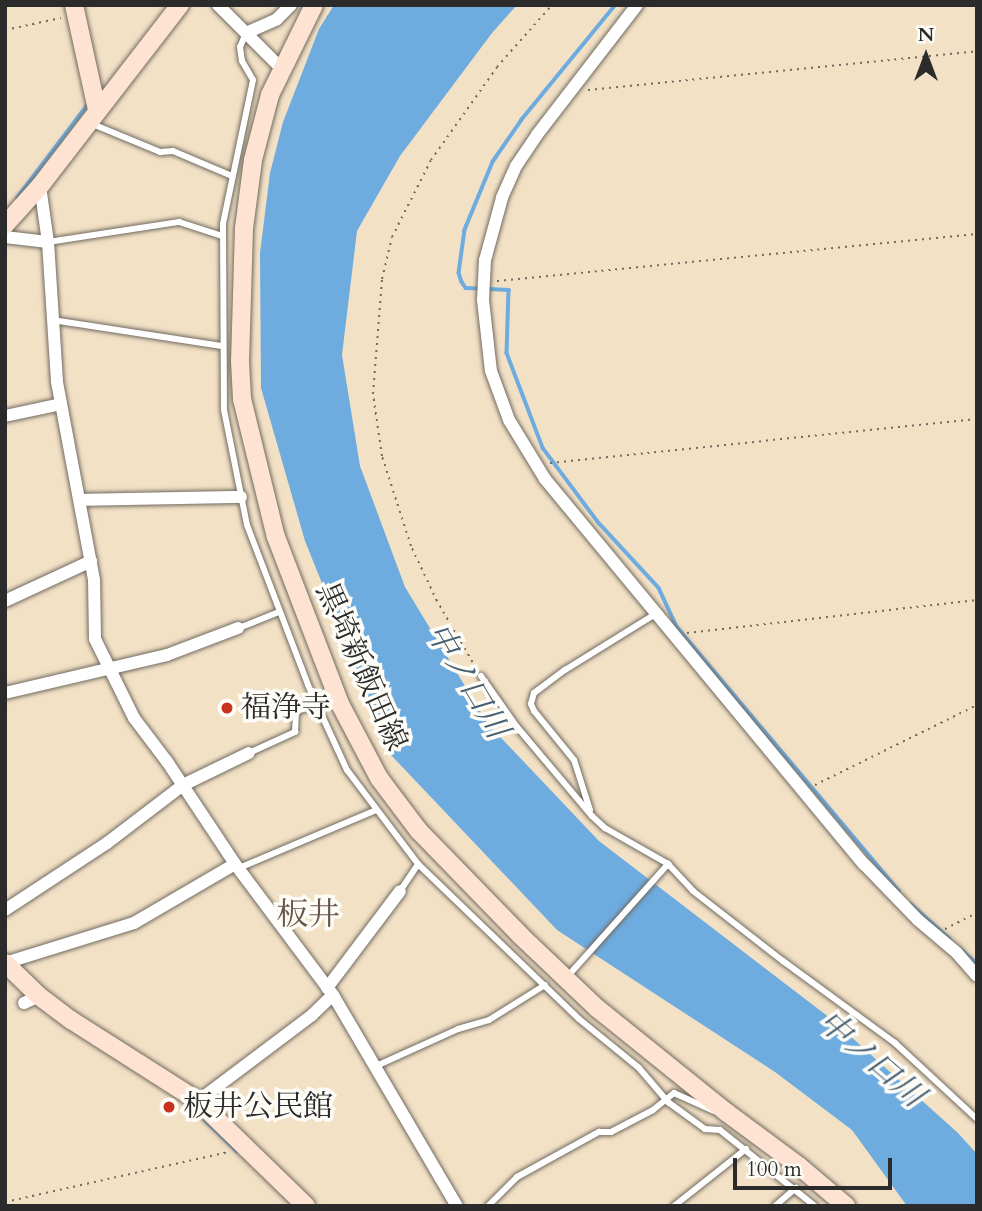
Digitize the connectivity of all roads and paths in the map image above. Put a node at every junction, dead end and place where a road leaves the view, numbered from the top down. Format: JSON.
{"nodes":[{"id":1,"x":180,"y":5,"type":"edge"},
{"id":2,"x":218,"y":5,"type":"edge"},
{"id":3,"x":292,"y":5,"type":"edge"},
{"id":4,"x":314,"y":5,"type":"edge"},
{"id":5,"x":552,"y":5,"type":"edge"},
{"id":6,"x":637,"y":5,"type":"edge"},
{"id":7,"x":75,"y":10,"type":"edge"},
{"id":8,"x":5,"y":30,"type":"edge"},
{"id":9,"x":246,"y":33,"type":"junction"},
{"id":10,"x":977,"y":51,"type":"edge"},
{"id":11,"x":281,"y":68,"type":"junction"},
{"id":12,"x":572,"y":91,"type":"junction"},
{"id":13,"x":92,"y":116,"type":"junction"},
{"id":14,"x":232,"y":176,"type":"junction"},
{"id":15,"x":40,"y":186,"type":"junction"},
{"id":16,"x":5,"y":225,"type":"edge"},
{"id":17,"x":977,"y":234,"type":"edge"},
{"id":18,"x":222,"y":236,"type":"junction"},
{"id":19,"x":5,"y":237,"type":"edge"},
{"id":20,"x":48,"y":242,"type":"junction"},
{"id":21,"x":485,"y":282,"type":"junction"},
{"id":22,"x":52,"y":320,"type":"junction"},
{"id":23,"x":222,"y":346,"type":"junction"},
{"id":24,"x":61,"y":404,"type":"junction"},
{"id":25,"x":5,"y":416,"type":"edge"},
{"id":26,"x":977,"y":419,"type":"edge"},
{"id":27,"x":534,"y":465,"type":"junction"},
{"id":28,"x":241,"y":497,"type":"junction"},
{"id":29,"x":80,"y":500,"type":"junction"},
{"id":30,"x":91,"y":561,"type":"junction"},
{"id":31,"x":977,"y":600,"type":"edge"},
{"id":32,"x":5,"y":601,"type":"edge"},
{"id":33,"x":279,"y":612,"type":"junction"},
{"id":34,"x":657,"y":613,"type":"junction"},
{"id":35,"x":238,"y":628,"type":"joint"},
{"id":36,"x":675,"y":634,"type":"junction"},
{"id":37,"x":110,"y":668,"type":"junction"},
{"id":38,"x":481,"y":676,"type":"joint"},
{"id":39,"x":5,"y":693,"type":"edge"},
{"id":40,"x":317,"y":705,"type":"junction"},
{"id":41,"x":977,"y":705,"type":"edge"},
{"id":42,"x":249,"y":753,"type":"joint"},
{"id":43,"x":183,"y":785,"type":"junction"},
{"id":44,"x":806,"y":791,"type":"junction"},
{"id":45,"x":376,"y":810,"type":"junction"},
{"id":46,"x":592,"y":816,"type":"junction"},
{"id":47,"x":418,"y":864,"type":"junction"},
{"id":48,"x":237,"y":866,"type":"junction"},
{"id":49,"x":666,"y":867,"type":"junction"},
{"id":50,"x":400,"y":891,"type":"joint"},
{"id":51,"x":5,"y":910,"type":"edge"},
{"id":52,"x":977,"y":913,"type":"edge"},
{"id":53,"x":935,"y":934,"type":"junction"},
{"id":54,"x":5,"y":963,"type":"edge"},
{"id":55,"x":567,"y":976,"type":"junction"},
{"id":56,"x":977,"y":976,"type":"edge"},
{"id":57,"x":545,"y":985,"type":"junction"},
{"id":58,"x":330,"y":992,"type":"junction"},
{"id":59,"x":374,"y":1067,"type":"junction"},
{"id":60,"x":666,"y":1100,"type":"junction"},
{"id":61,"x":198,"y":1101,"type":"junction"},
{"id":62,"x":726,"y":1112,"type":"junction"},
{"id":63,"x":977,"y":1118,"type":"edge"},
{"id":64,"x":246,"y":1148,"type":"junction"},
{"id":65,"x":746,"y":1149,"type":"junction"},
{"id":66,"x":796,"y":1188,"type":"junction"},
{"id":67,"x":5,"y":1202,"type":"edge"},
{"id":68,"x":306,"y":1206,"type":"edge"},
{"id":69,"x":457,"y":1206,"type":"edge"},
{"id":70,"x":488,"y":1206,"type":"edge"},
{"id":71,"x":674,"y":1206,"type":"edge"},
{"id":72,"x":775,"y":1206,"type":"edge"},
{"id":73,"x":815,"y":1206,"type":"edge"},
{"id":74,"x":846,"y":1206,"type":"edge"}],
"edges":[{"from":1,"to":13,"type":"main road"},
{"from":2,"to":9,"type":"street"},
{"from":3,"to":9,"type":"street"},
{"from":4,"to":11,"type":"main road","name":"黒埼新飯田線"},
{"from":5,"to":38,"type":"path"},
{"from":6,"to":12,"type":"street"},
{"from":7,"to":8,"type":"path"},
{"from":7,"to":13,"type":"main road"},
{"from":9,"to":11,"type":"street"},
{"from":9,"to":14,"type":"lane"},
{"from":10,"to":12,"type":"path"},
{"from":11,"to":55,"type":"main road","name":"黒埼新飯田線"},
{"from":12,"to":21,"type":"street"},
{"from":13,"to":14,"type":"lane"},
{"from":13,"to":15,"type":"main road"},
{"from":14,"to":18,"type":"lane"},
{"from":15,"to":16,"type":"main road"},
{"from":15,"to":20,"type":"street"},
{"from":17,"to":21,"type":"path"},
{"from":18,"to":20,"type":"lane"},
{"from":18,"to":23,"type":"lane"},
{"from":19,"to":20,"type":"street"},
{"from":20,"to":22,"type":"street"},
{"from":21,"to":27,"type":"street"},
{"from":22,"to":23,"type":"lane"},
{"from":22,"to":24,"type":"street"},
{"from":23,"to":28,"type":"lane"},
{"from":24,"to":25,"type":"street"},
{"from":24,"to":29,"type":"street"},
{"from":26,"to":27,"type":"path"},
{"from":27,"to":34,"type":"street"},
{"from":28,"to":29,"type":"street"},
{"from":28,"to":33,"type":"lane"},
{"from":29,"to":30,"type":"street"},
{"from":30,"to":32,"type":"street"},
{"from":30,"to":37,"type":"street"},
{"from":31,"to":36,"type":"path"},
{"from":33,"to":35,"type":"lane"},
{"from":33,"to":40,"type":"lane"},
{"from":34,"to":36,"type":"street"},
{"from":34,"to":46,"type":"lane"},
{"from":35,"to":37,"type":"street"},
{"from":36,"to":44,"type":"street"},
{"from":37,"to":39,"type":"street"},
{"from":37,"to":43,"type":"street"},
{"from":38,"to":46,"type":"lane"},
{"from":40,"to":42,"type":"lane"},
{"from":40,"to":45,"type":"lane"},
{"from":41,"to":44,"type":"path"},
{"from":42,"to":43,"type":"street"},
{"from":43,"to":48,"type":"street"},
{"from":43,"to":51,"type":"street"},
{"from":44,"to":53,"type":"street"},
{"from":45,"to":47,"type":"lane"},
{"from":45,"to":48,"type":"lane"},
{"from":46,"to":49,"type":"lane"},
{"from":47,"to":50,"type":"lane"},
{"from":47,"to":57,"type":"lane"},
{"from":48,"to":54,"type":"street"},
{"from":48,"to":58,"type":"street"},
{"from":49,"to":55,"type":"lane"},
{"from":49,"to":63,"type":"lane"},
{"from":50,"to":58,"type":"street"},
{"from":52,"to":53,"type":"path"},
{"from":53,"to":56,"type":"street"},
{"from":54,"to":61,"type":"main road"},
{"from":55,"to":62,"type":"main road","name":"黒埼新飯田線"},
{"from":57,"to":59,"type":"lane"},
{"from":57,"to":60,"type":"lane"},
{"from":58,"to":59,"type":"street"},
{"from":58,"to":61,"type":"street"},
{"from":59,"to":69,"type":"street"},
{"from":60,"to":62,"type":"lane"},
{"from":60,"to":65,"type":"lane"},
{"from":60,"to":70,"type":"lane"},
{"from":61,"to":64,"type":"main road"},
{"from":62,"to":74,"type":"main road","name":"黒埼新飯田線"},
{"from":64,"to":67,"type":"path"},
{"from":64,"to":68,"type":"main road"},
{"from":65,"to":66,"type":"lane"},
{"from":65,"to":71,"type":"lane"},
{"from":66,"to":72,"type":"lane"},
{"from":66,"to":73,"type":"lane"}]}
